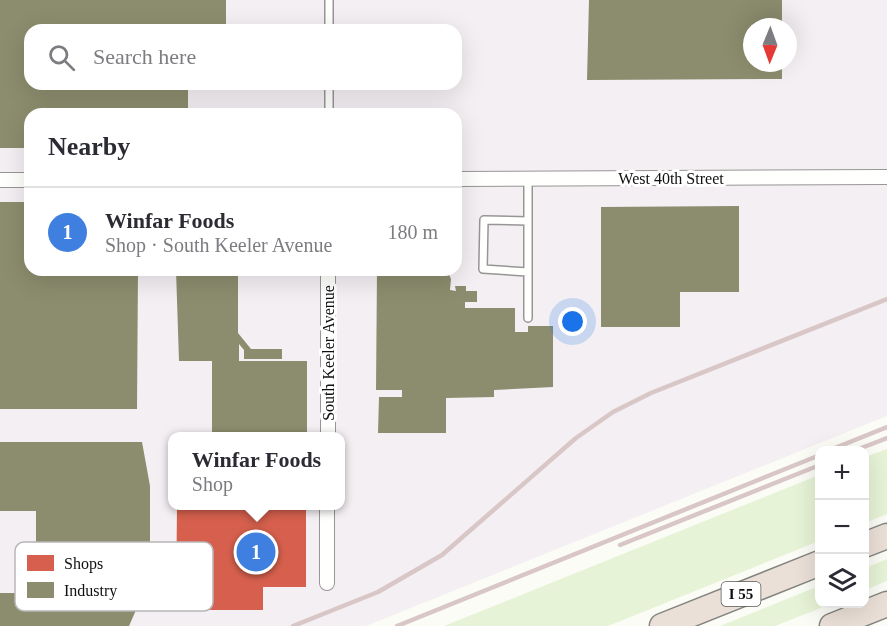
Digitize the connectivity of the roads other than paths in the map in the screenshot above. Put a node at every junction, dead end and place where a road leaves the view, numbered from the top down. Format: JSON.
{"nodes":[{"id":1,"x":328,"y":0,"type":"edge"},
{"id":2,"x":328,"y":24,"type":"edge"},
{"id":3,"x":329,"y":90,"type":"edge"},
{"id":4,"x":329,"y":108,"type":"edge"},
{"id":5,"x":887,"y":177,"type":"edge"},
{"id":6,"x":528,"y":178,"type":"junction"},
{"id":7,"x":462,"y":179,"type":"edge"},
{"id":8,"x":0,"y":180,"type":"edge"},
{"id":9,"x":24,"y":180,"type":"edge"},
{"id":10,"x":528,"y":221,"type":"junction"},
{"id":11,"x":528,"y":272,"type":"junction"},
{"id":12,"x":328,"y":276,"type":"edge"},
{"id":13,"x":528,"y":318,"type":"dead end"},
{"id":14,"x":327,"y":432,"type":"edge"},
{"id":15,"x":327,"y":510,"type":"edge"},
{"id":16,"x":887,"y":536,"type":"edge"},
{"id":17,"x":869,"y":543,"type":"edge"},
{"id":18,"x":815,"y":565,"type":"edge"},
{"id":19,"x":327,"y":583,"type":"dead end"},
{"id":20,"x":887,"y":604,"type":"edge"},
{"id":21,"x":663,"y":626,"type":"edge"},
{"id":22,"x":832,"y":626,"type":"edge"}],
"edges":[{"from":1,"to":2,"type":"lane"},
{"from":3,"to":4,"type":"lane"},
{"from":5,"to":6,"type":"street","name":"West 40th Street"},
{"from":6,"to":7,"type":"street","name":"West 40th Street"},
{"from":6,"to":10,"type":"lane"},
{"from":8,"to":9,"type":"street"},
{"from":10,"to":11,"type":"lane"},
{"from":10,"to":11,"type":"lane"},
{"from":11,"to":13,"type":"lane"},
{"from":12,"to":14,"type":"street","name":"South Keeler Avenue"},
{"from":15,"to":19,"type":"street"},
{"from":16,"to":17,"type":"highway"},
{"from":18,"to":21,"type":"highway","number":"I 55"},
{"from":20,"to":22,"type":"highway"}]}
